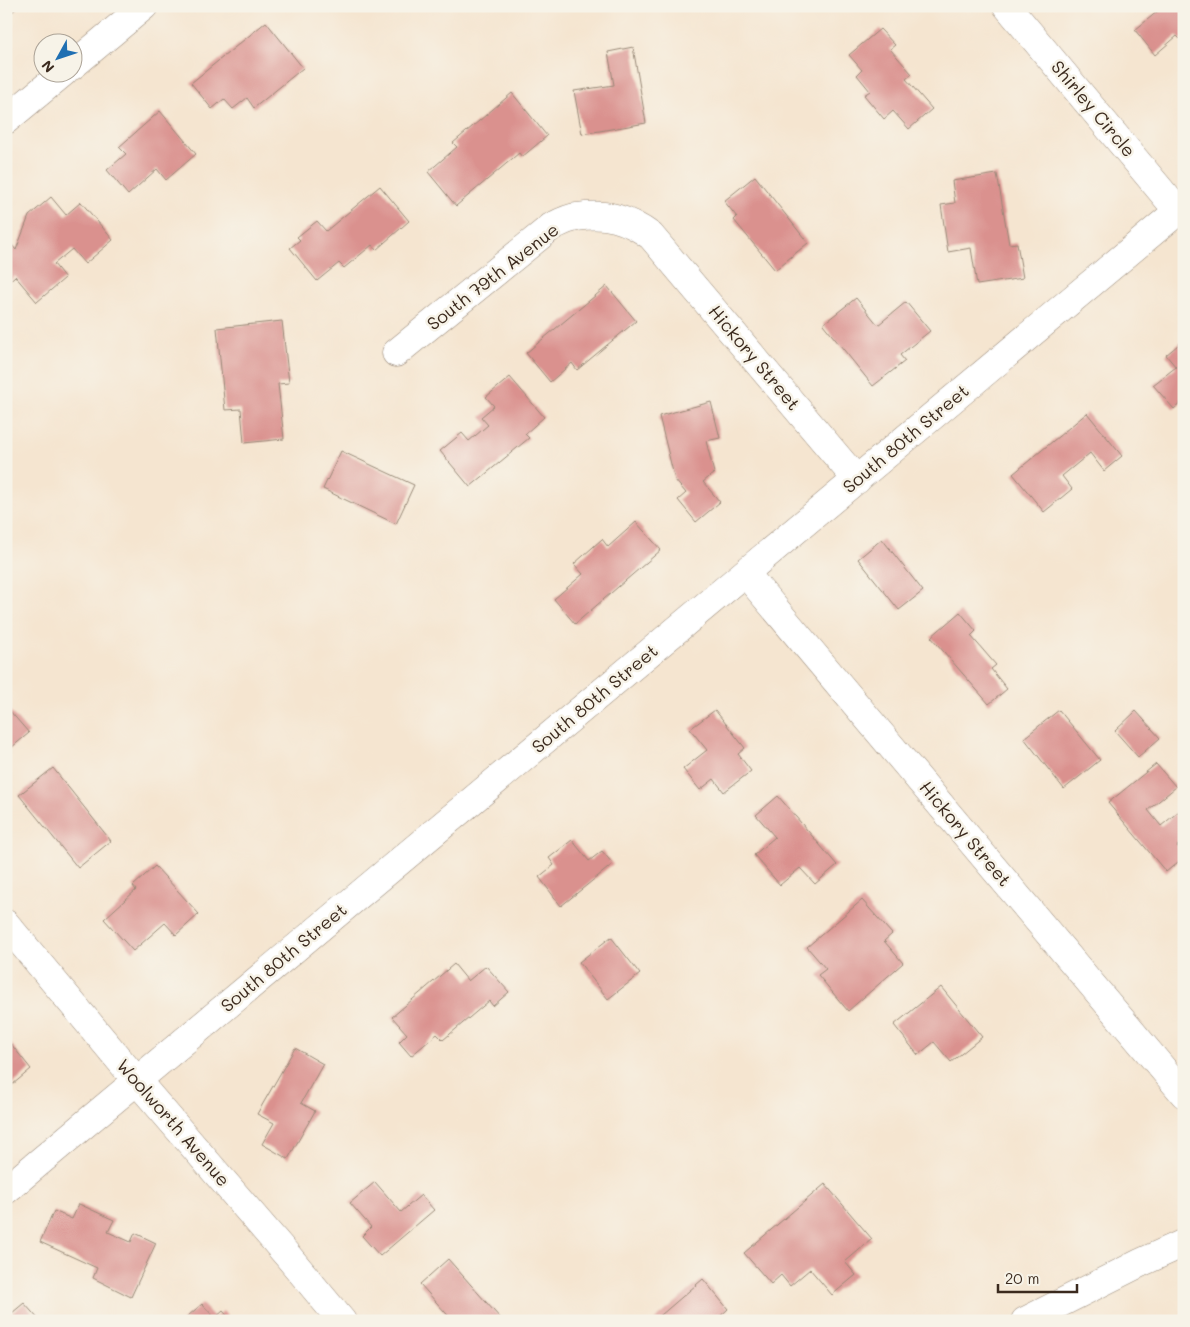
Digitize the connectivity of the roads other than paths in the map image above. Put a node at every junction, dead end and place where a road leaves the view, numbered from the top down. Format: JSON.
{"nodes":[{"id":1,"x":144,"y":6,"type":"edge"},
{"id":2,"x":1007,"y":6,"type":"edge"},
{"id":3,"x":82,"y":58,"type":"edge"},
{"id":4,"x":52,"y":82,"type":"edge"},
{"id":5,"x":6,"y":120,"type":"edge"},
{"id":6,"x":1181,"y":209,"type":"edge"},
{"id":7,"x":651,"y":236,"type":"joint"},
{"id":8,"x":396,"y":353,"type":"dead end"},
{"id":9,"x":857,"y":480,"type":"junction"},
{"id":10,"x":746,"y":574,"type":"junction"},
{"id":11,"x":6,"y":924,"type":"edge"},
{"id":12,"x":137,"y":1081,"type":"junction"},
{"id":13,"x":1184,"y":1094,"type":"edge"},
{"id":14,"x":6,"y":1190,"type":"edge"},
{"id":15,"x":1184,"y":1243,"type":"edge"},
{"id":16,"x":342,"y":1321,"type":"edge"},
{"id":17,"x":1025,"y":1321,"type":"edge"}],
"edges":[{"from":1,"to":3,"type":"street"},
{"from":2,"to":6,"type":"street","name":"Shirley Circle"},
{"from":4,"to":5,"type":"street"},
{"from":6,"to":9,"type":"street","name":"South 80th Street"},
{"from":7,"to":8,"type":"street","name":"South 79th Avenue"},
{"from":7,"to":9,"type":"street","name":"Hickory Street"},
{"from":9,"to":10,"type":"street","name":"South 80th Street"},
{"from":10,"to":12,"type":"street","name":"South 80th Street"},
{"from":10,"to":13,"type":"street","name":"Hickory Street"},
{"from":11,"to":12,"type":"street","name":"Woolworth Avenue"},
{"from":12,"to":14,"type":"street","name":"South 80th Street"},
{"from":12,"to":16,"type":"street","name":"Woolworth Avenue"},
{"from":15,"to":17,"type":"street"}]}
